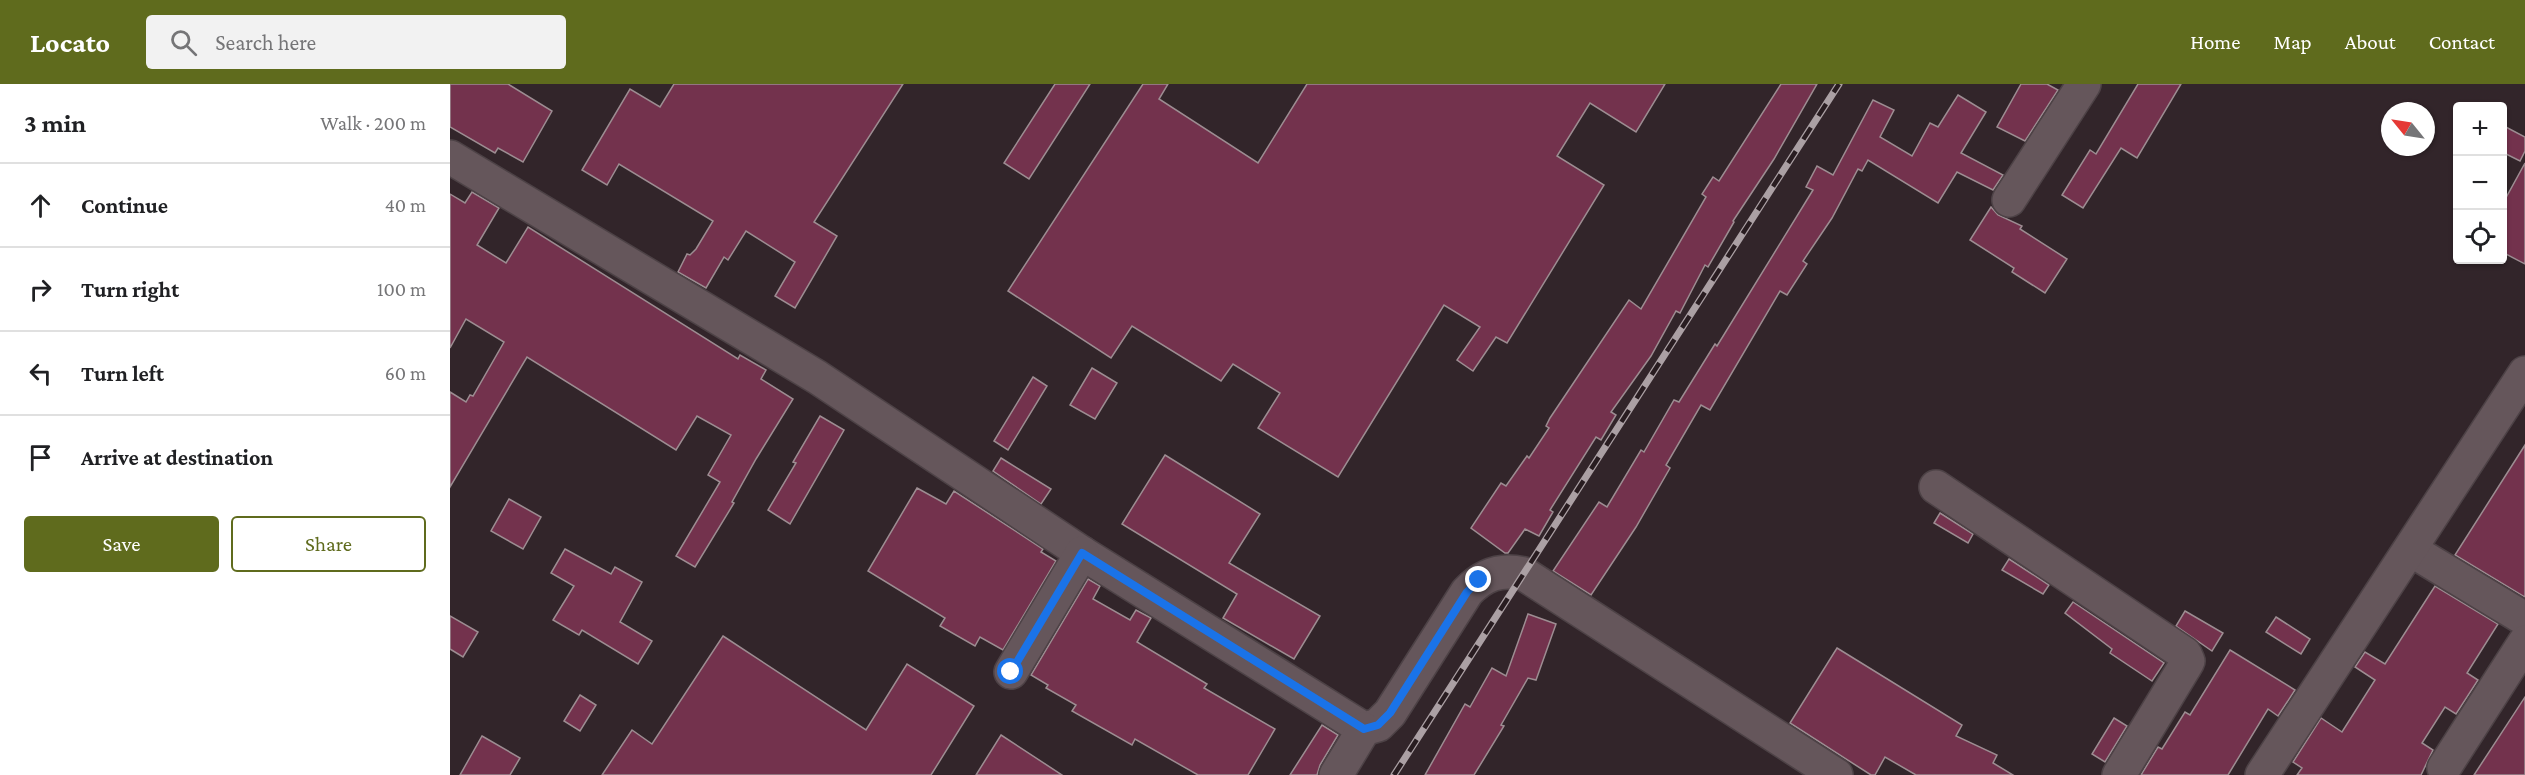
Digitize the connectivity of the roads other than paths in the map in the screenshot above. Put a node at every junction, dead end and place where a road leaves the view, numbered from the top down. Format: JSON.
{"nodes":[{"id":1,"x":2084,"y":84,"type":"edge"},
{"id":2,"x":450,"y":157,"type":"edge"},
{"id":3,"x":2009,"y":200,"type":"dead end"},
{"id":4,"x":2525,"y":373,"type":"edge"},
{"id":5,"x":1936,"y":487,"type":"dead end"},
{"id":6,"x":2411,"y":550,"type":"junction"},
{"id":7,"x":1082,"y":553,"type":"junction"},
{"id":8,"x":2525,"y":619,"type":"edge"},
{"id":9,"x":2525,"y":642,"type":"edge"},
{"id":10,"x":1011,"y":672,"type":"dead end"},
{"id":11,"x":1364,"y":729,"type":"junction"},
{"id":12,"x":2444,"y":768,"type":"dead end"},
{"id":13,"x":2270,"y":772,"type":"edge"},
{"id":14,"x":1336,"y":775,"type":"edge"},
{"id":15,"x":1836,"y":775,"type":"edge"},
{"id":16,"x":2119,"y":775,"type":"edge"}],
"edges":[{"from":1,"to":3,"type":"street"},
{"from":2,"to":7,"type":"street"},
{"from":4,"to":6,"type":"street"},
{"from":5,"to":16,"type":"street"},
{"from":6,"to":8,"type":"street"},
{"from":6,"to":13,"type":"street"},
{"from":7,"to":10,"type":"street"},
{"from":7,"to":11,"type":"street"},
{"from":9,"to":12,"type":"street"},
{"from":11,"to":14,"type":"street"},
{"from":11,"to":15,"type":"street"}]}
